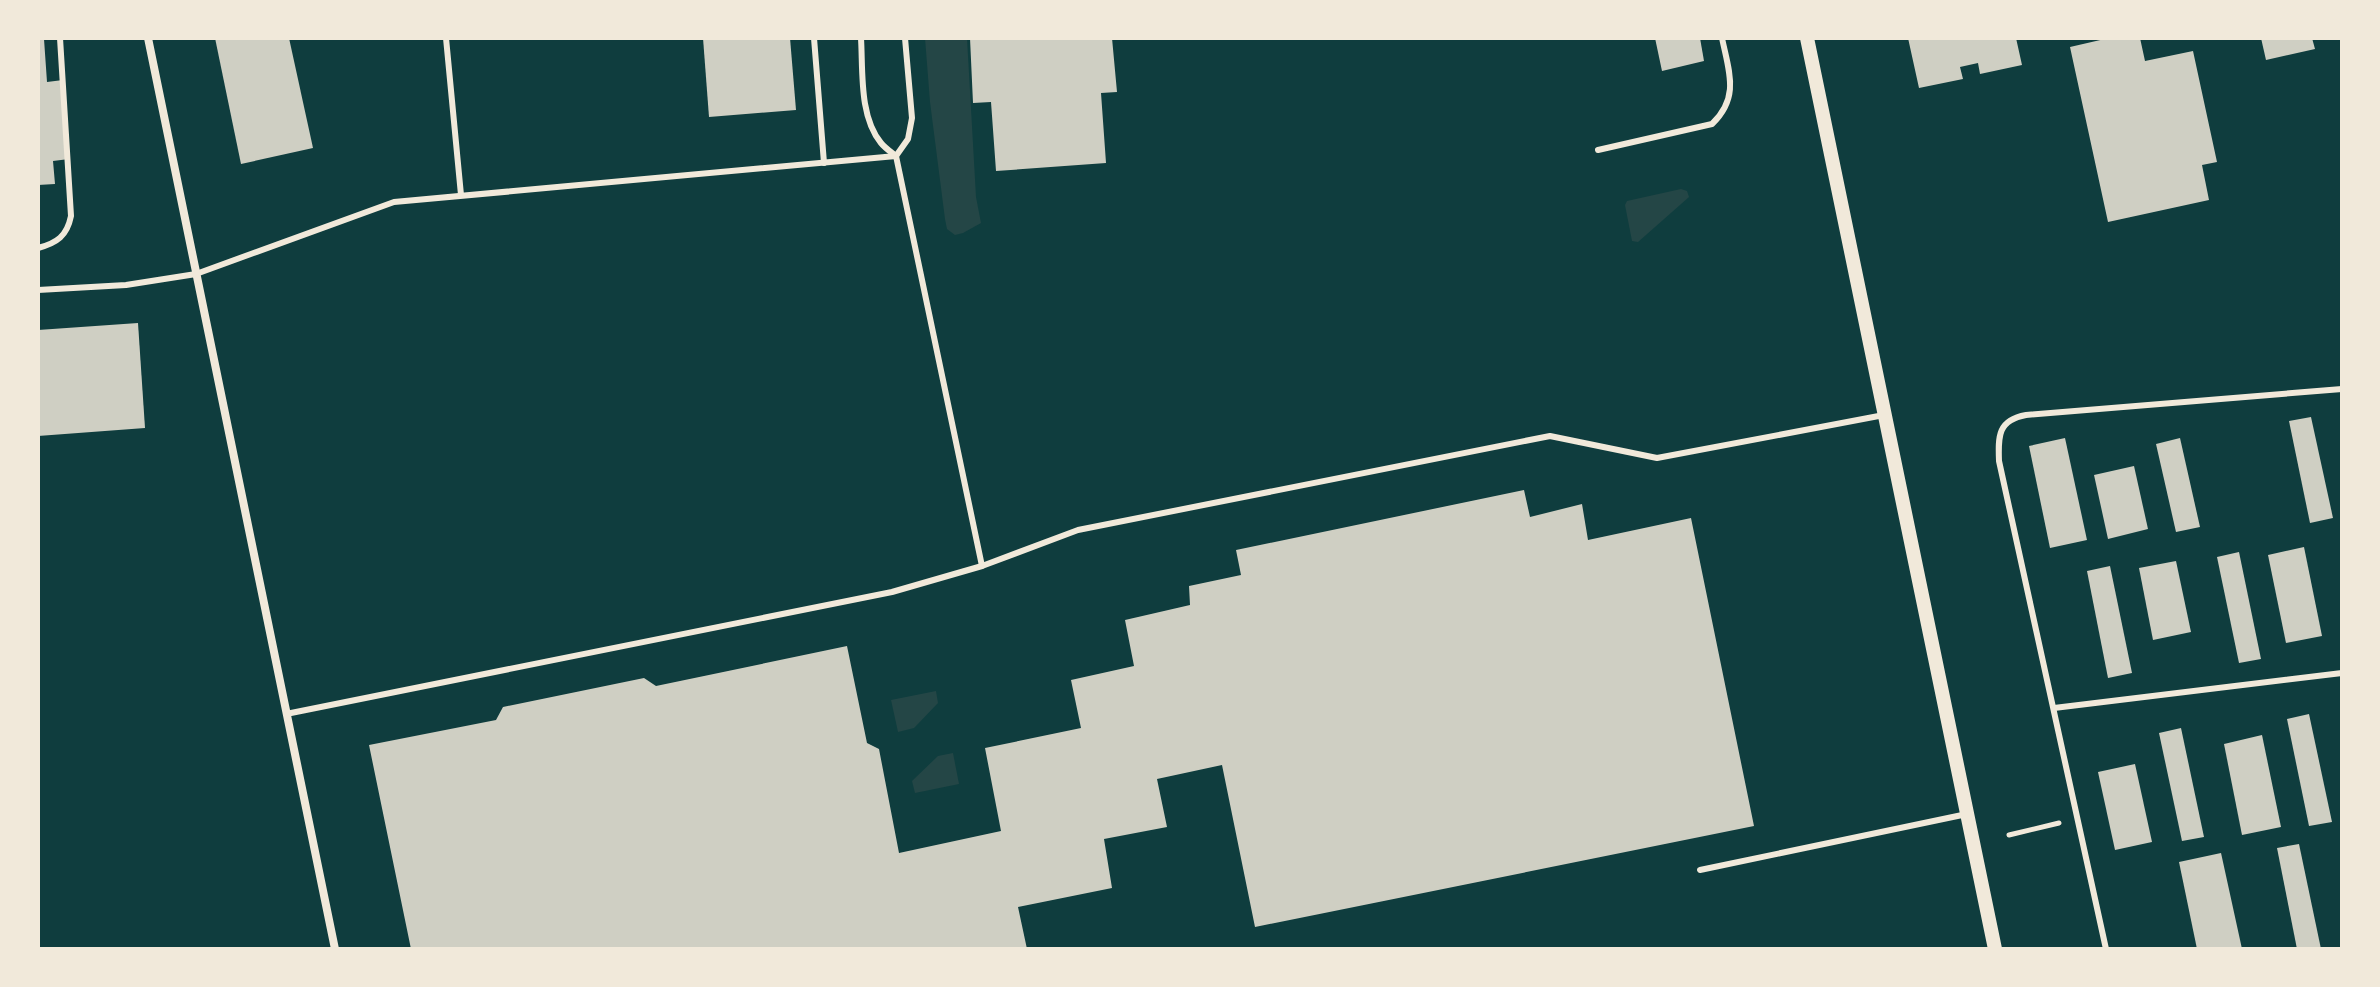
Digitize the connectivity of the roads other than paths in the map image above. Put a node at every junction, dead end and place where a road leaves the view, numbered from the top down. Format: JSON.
{"nodes":[{"id":1,"x":60,"y":38,"type":"edge"},
{"id":2,"x":148,"y":38,"type":"edge"},
{"id":3,"x":446,"y":38,"type":"edge"},
{"id":4,"x":814,"y":38,"type":"edge"},
{"id":5,"x":861,"y":38,"type":"edge"},
{"id":6,"x":905,"y":38,"type":"edge"},
{"id":7,"x":1722,"y":38,"type":"edge"},
{"id":8,"x":1807,"y":38,"type":"edge"},
{"id":9,"x":1598,"y":150,"type":"dead end"},
{"id":10,"x":896,"y":156,"type":"junction"},
{"id":11,"x":824,"y":163,"type":"junction"},
{"id":12,"x":461,"y":195,"type":"junction"},
{"id":13,"x":38,"y":248,"type":"edge"},
{"id":14,"x":196,"y":274,"type":"junction"},
{"id":15,"x":38,"y":290,"type":"edge"},
{"id":16,"x":2342,"y":389,"type":"edge"},
{"id":17,"x":1884,"y":415,"type":"junction"},
{"id":18,"x":982,"y":566,"type":"junction"},
{"id":19,"x":2342,"y":673,"type":"edge"},
{"id":20,"x":2054,"y":708,"type":"junction"},
{"id":21,"x":286,"y":714,"type":"junction"},
{"id":22,"x":1967,"y":814,"type":"junction"},
{"id":23,"x":1700,"y":870,"type":"dead end"},
{"id":24,"x":335,"y":949,"type":"edge"},
{"id":25,"x":1995,"y":949,"type":"edge"},
{"id":26,"x":2106,"y":949,"type":"edge"}],
"edges":[{"from":1,"to":13,"type":"lane"},
{"from":2,"to":14,"type":"street"},
{"from":3,"to":12,"type":"lane"},
{"from":4,"to":11,"type":"lane"},
{"from":5,"to":10,"type":"lane"},
{"from":6,"to":10,"type":"lane"},
{"from":7,"to":9,"type":"lane"},
{"from":8,"to":17,"type":"street"},
{"from":10,"to":11,"type":"lane"},
{"from":10,"to":18,"type":"lane"},
{"from":11,"to":12,"type":"lane"},
{"from":12,"to":14,"type":"lane"},
{"from":14,"to":15,"type":"lane"},
{"from":14,"to":21,"type":"street"},
{"from":16,"to":20,"type":"lane"},
{"from":17,"to":18,"type":"lane"},
{"from":17,"to":22,"type":"street"},
{"from":18,"to":21,"type":"lane"},
{"from":19,"to":20,"type":"lane"},
{"from":20,"to":26,"type":"lane"},
{"from":21,"to":24,"type":"street"},
{"from":22,"to":23,"type":"lane"},
{"from":22,"to":25,"type":"street"}]}
